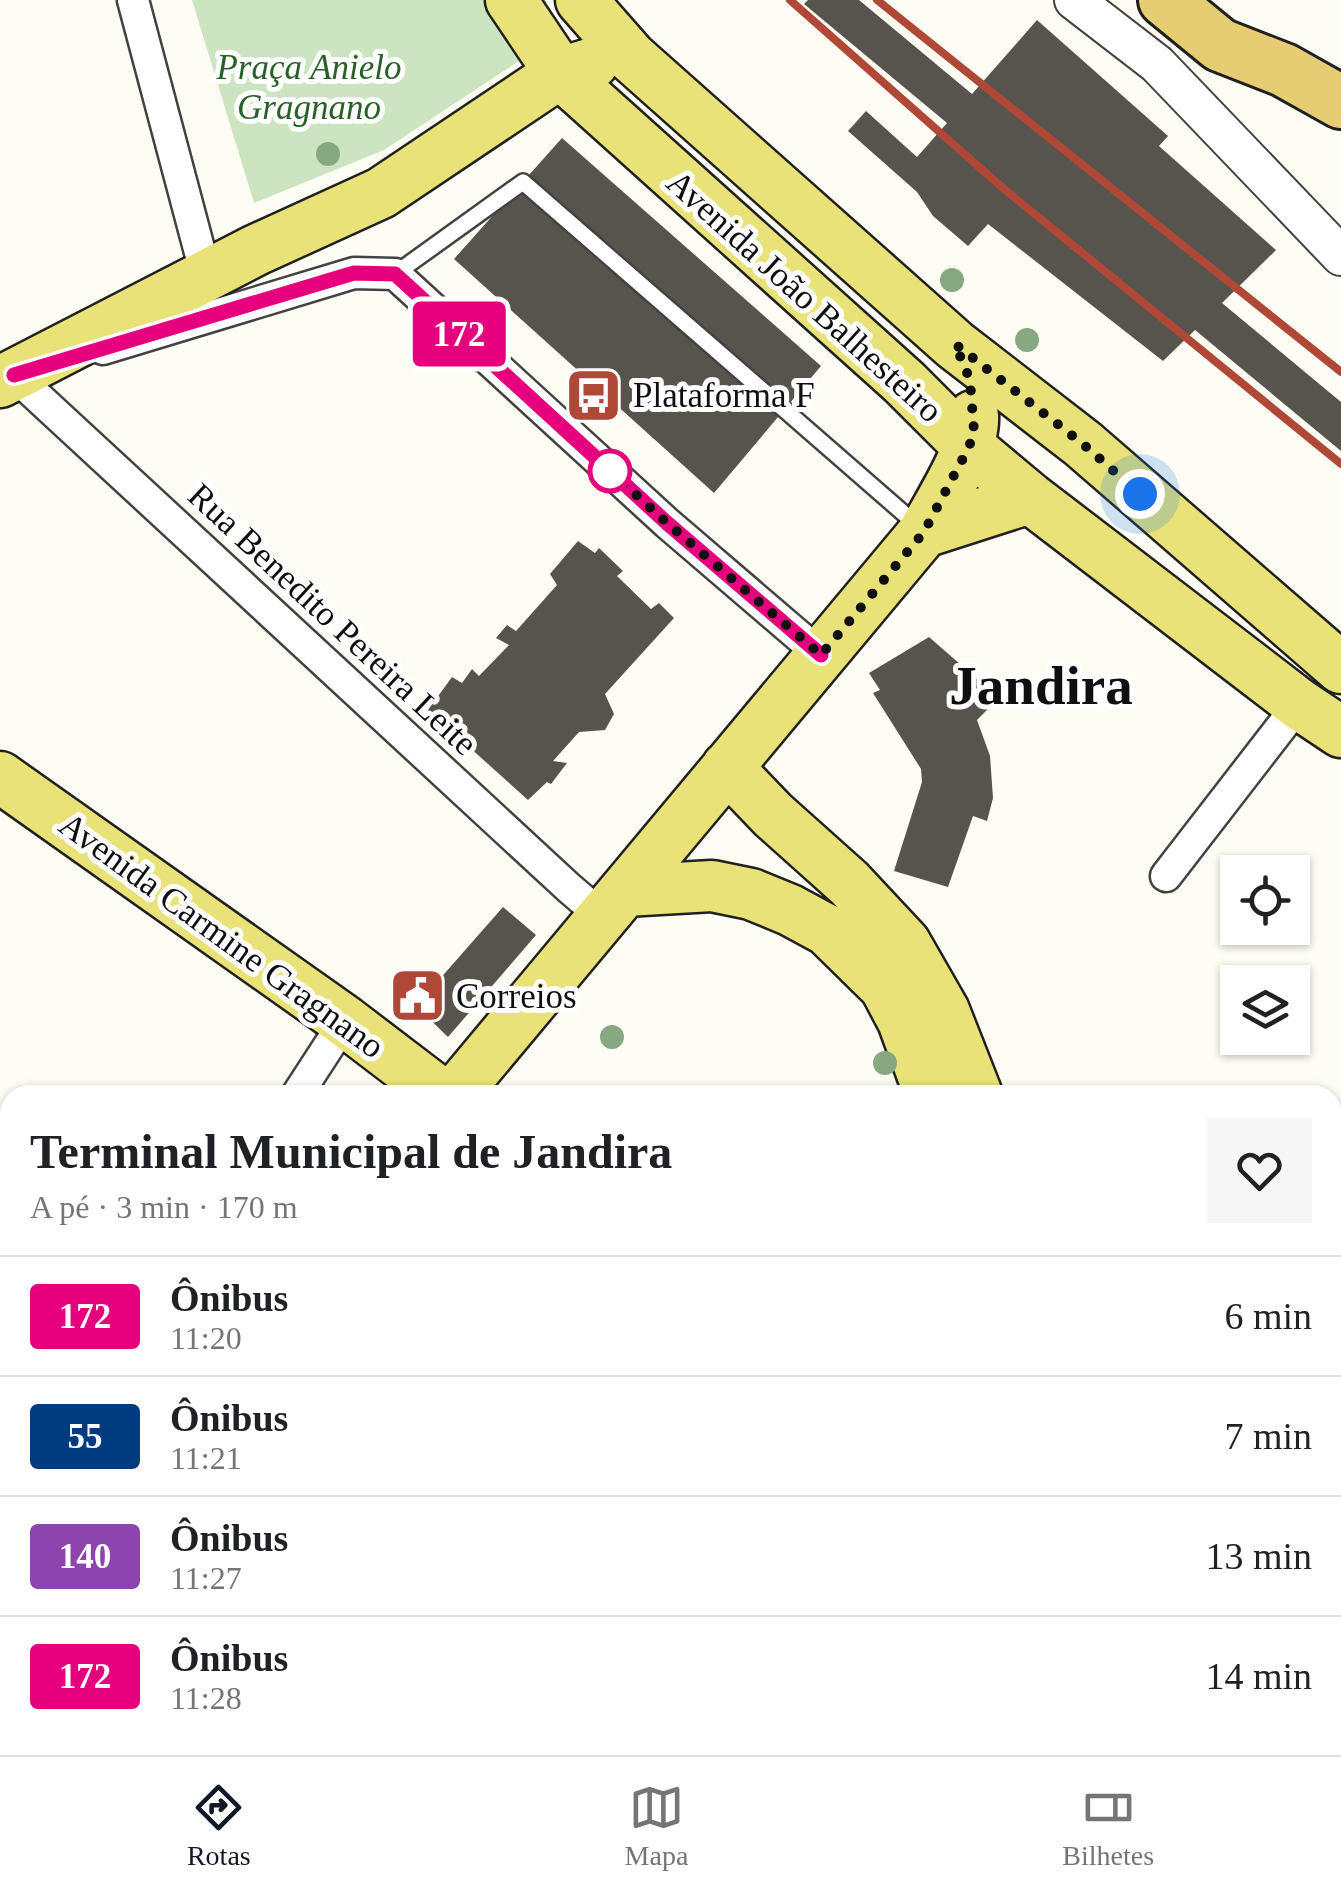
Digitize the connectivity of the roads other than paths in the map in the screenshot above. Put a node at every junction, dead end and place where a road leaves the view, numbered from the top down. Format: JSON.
{"nodes":[{"id":1,"x":133,"y":0,"type":"edge"},
{"id":2,"x":511,"y":0,"type":"edge"},
{"id":3,"x":581,"y":0,"type":"edge"},
{"id":4,"x":1074,"y":0,"type":"edge"},
{"id":5,"x":1165,"y":0,"type":"edge"},
{"id":6,"x":1214,"y":0,"type":"edge"},
{"id":7,"x":631,"y":58,"type":"junction"},
{"id":8,"x":1284,"y":70,"type":"junction"},
{"id":9,"x":560,"y":73,"type":"junction"},
{"id":10,"x":1338,"y":100,"type":"edge"},
{"id":11,"x":1341,"y":256,"type":"edge"},
{"id":12,"x":395,"y":274,"type":"junction"},
{"id":13,"x":206,"y":275,"type":"junction"},
{"id":14,"x":955,"y":344,"type":"junction"},
{"id":15,"x":7,"y":378,"type":"edge"},
{"id":16,"x":969,"y":447,"type":"junction"},
{"id":17,"x":1030,"y":498,"type":"junction"},
{"id":18,"x":924,"y":532,"type":"junction"},
{"id":19,"x":821,"y":655,"type":"junction"},
{"id":20,"x":1341,"y":668,"type":"edge"},
{"id":21,"x":1299,"y":704,"type":"junction"},
{"id":22,"x":1341,"y":732,"type":"edge"},
{"id":23,"x":727,"y":767,"type":"junction"},
{"id":24,"x":0,"y":778,"type":"edge"},
{"id":25,"x":1166,"y":876,"type":"dead end"},
{"id":26,"x":614,"y":904,"type":"junction"},
{"id":27,"x":345,"y":1022,"type":"junction"},
{"id":28,"x":304,"y":1085,"type":"edge"},
{"id":29,"x":429,"y":1085,"type":"edge"},
{"id":30,"x":462,"y":1085,"type":"edge"},
{"id":31,"x":926,"y":1085,"type":"edge"},
{"id":32,"x":972,"y":1085,"type":"edge"}],
"edges":[{"from":1,"to":13,"type":"street"},
{"from":2,"to":9,"type":"main road","name":"Avenida João Balhesteiro"},
{"from":3,"to":7,"type":"main road","name":"Avenida João Balhesteiro"},
{"from":4,"to":11,"type":"street"},
{"from":5,"to":8,"type":"highway"},
{"from":6,"to":8,"type":"highway"},
{"from":7,"to":9,"type":"main road"},
{"from":7,"to":14,"type":"main road","name":"Avenida João Balhesteiro"},
{"from":8,"to":10,"type":"highway"},
{"from":9,"to":13,"type":"main road"},
{"from":9,"to":16,"type":"main road","name":"Avenida João Balhesteiro"},
{"from":12,"to":15,"type":"street"},
{"from":12,"to":18,"type":"lane"},
{"from":12,"to":19,"type":"street"},
{"from":13,"to":15,"type":"main road"},
{"from":14,"to":16,"type":"main road"},
{"from":14,"to":20,"type":"main road","name":"Avenida João Balhesteiro"},
{"from":15,"to":26,"type":"street","name":"Rua Benedito Pereira Leite"},
{"from":16,"to":17,"type":"main road","name":"Avenida João Balhesteiro"},
{"from":16,"to":18,"type":"main road"},
{"from":17,"to":18,"type":"main road"},
{"from":17,"to":21,"type":"main road","name":"Avenida João Balhesteiro"},
{"from":18,"to":19,"type":"main road"},
{"from":19,"to":23,"type":"main road"},
{"from":21,"to":22,"type":"main road","name":"Avenida João Balhesteiro"},
{"from":21,"to":25,"type":"street"},
{"from":23,"to":26,"type":"main road"},
{"from":23,"to":32,"type":"main road"},
{"from":24,"to":27,"type":"main road","name":"Avenida Carmine Gragnano"},
{"from":26,"to":30,"type":"main road"},
{"from":26,"to":31,"type":"main road"},
{"from":27,"to":28,"type":"street"},
{"from":27,"to":29,"type":"main road","name":"Avenida Carmine Gragnano"}]}
